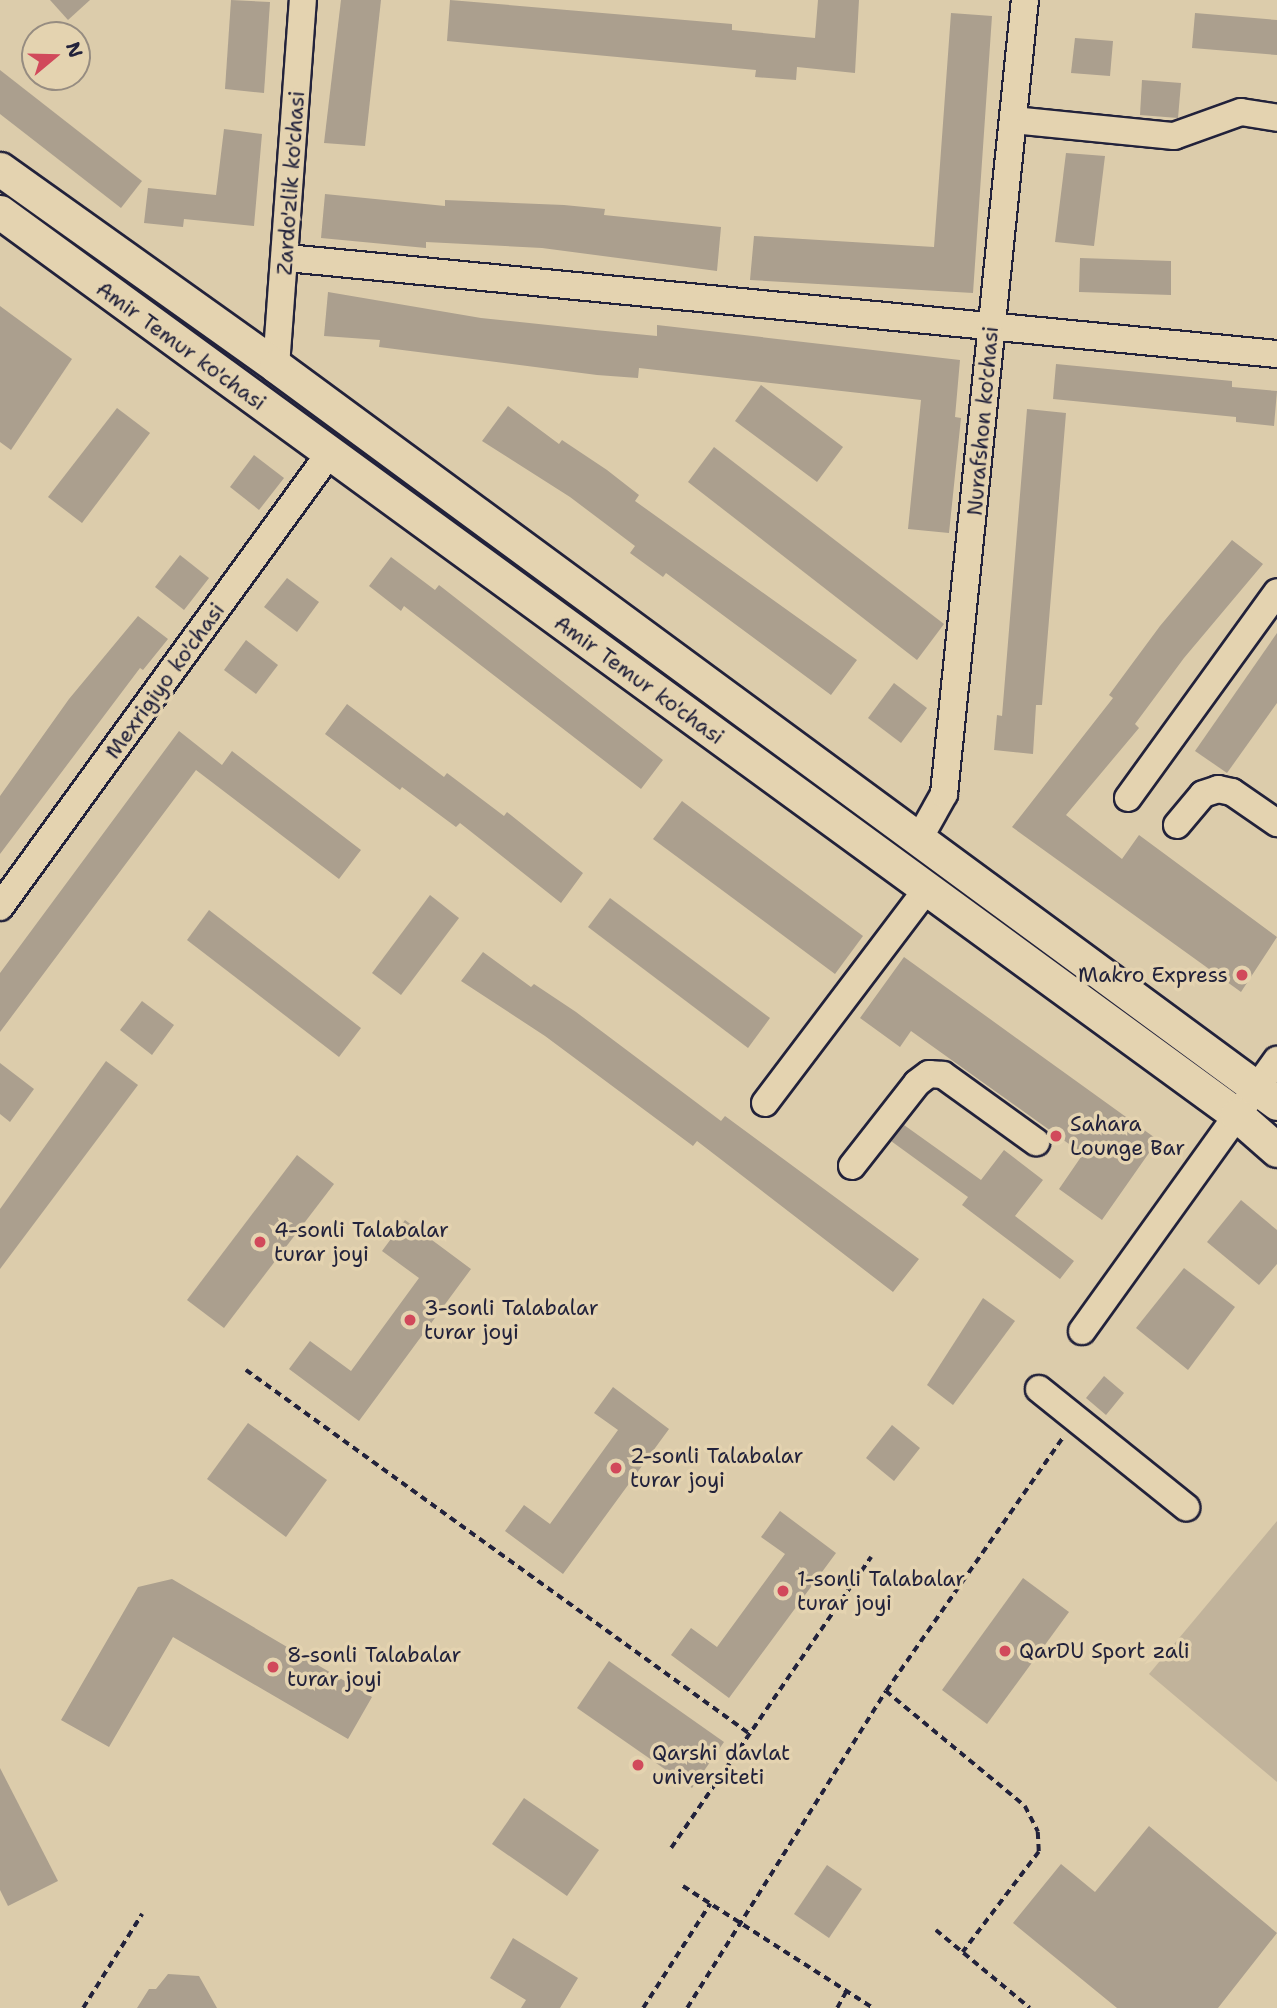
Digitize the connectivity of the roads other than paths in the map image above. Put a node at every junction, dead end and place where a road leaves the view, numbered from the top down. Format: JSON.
{"nodes":[{"id":1,"x":303,"y":0,"type":"edge"},
{"id":2,"x":1025,"y":0,"type":"edge"},
{"id":3,"x":1277,"y":118,"type":"edge"},
{"id":4,"x":1013,"y":120,"type":"junction"},
{"id":5,"x":0,"y":169,"type":"edge"},
{"id":6,"x":0,"y":212,"type":"edge"},
{"id":7,"x":287,"y":258,"type":"junction"},
{"id":8,"x":991,"y":328,"type":"junction"},
{"id":9,"x":1277,"y":354,"type":"edge"},
{"id":10,"x":276,"y":366,"type":"junction"},
{"id":11,"x":329,"y":454,"type":"junction"},
{"id":12,"x":1277,"y":592,"type":"edge"},
{"id":13,"x":1128,"y":799,"type":"dead end"},
{"id":14,"x":1277,"y":823,"type":"edge"},
{"id":15,"x":1177,"y":825,"type":"dead end"},
{"id":16,"x":920,"y":837,"type":"junction"},
{"id":17,"x":927,"y":889,"type":"junction"},
{"id":18,"x":0,"y":907,"type":"edge"},
{"id":19,"x":1277,"y":1060,"type":"edge"},
{"id":20,"x":1268,"y":1095,"type":"edge"},
{"id":21,"x":765,"y":1103,"type":"dead end"},
{"id":22,"x":1237,"y":1115,"type":"junction"},
{"id":23,"x":1036,"y":1142,"type":"dead end"},
{"id":24,"x":1277,"y":1150,"type":"edge"},
{"id":25,"x":852,"y":1166,"type":"dead end"},
{"id":26,"x":1082,"y":1331,"type":"dead end"},
{"id":27,"x":1039,"y":1389,"type":"dead end"},
{"id":28,"x":1185,"y":1507,"type":"dead end"}],
"edges":[{"from":1,"to":7,"type":"street","name":"Zardo'zlik ko'chasi"},
{"from":2,"to":4,"type":"street","name":"Nurafshon ko'chasi"},
{"from":3,"to":4,"type":"street"},
{"from":4,"to":8,"type":"street","name":"Nurafshon ko'chasi"},
{"from":5,"to":10,"type":"main road","name":"Amir Temur ko'chasi"},
{"from":6,"to":11,"type":"main road","name":"Amir Temur ko'chasi"},
{"from":7,"to":8,"type":"street"},
{"from":7,"to":10,"type":"street","name":"Zardo'zlik ko'chasi"},
{"from":8,"to":9,"type":"street"},
{"from":8,"to":16,"type":"street","name":"Nurafshon ko'chasi"},
{"from":10,"to":16,"type":"main road","name":"Amir Temur ko'chasi"},
{"from":11,"to":17,"type":"main road","name":"Amir Temur ko'chasi"},
{"from":11,"to":18,"type":"street","name":"Mexrigiyo ko'chasi"},
{"from":12,"to":13,"type":"street"},
{"from":14,"to":15,"type":"street"},
{"from":16,"to":20,"type":"main road","name":"Amir Temur ko'chasi"},
{"from":17,"to":21,"type":"street"},
{"from":17,"to":22,"type":"main road","name":"Amir Temur ko'chasi"},
{"from":19,"to":20,"type":"street"},
{"from":20,"to":22,"type":"street"},
{"from":22,"to":24,"type":"main road","name":"Amir Temur ko'chasi"},
{"from":22,"to":26,"type":"street"},
{"from":23,"to":25,"type":"street"},
{"from":27,"to":28,"type":"street"}]}
